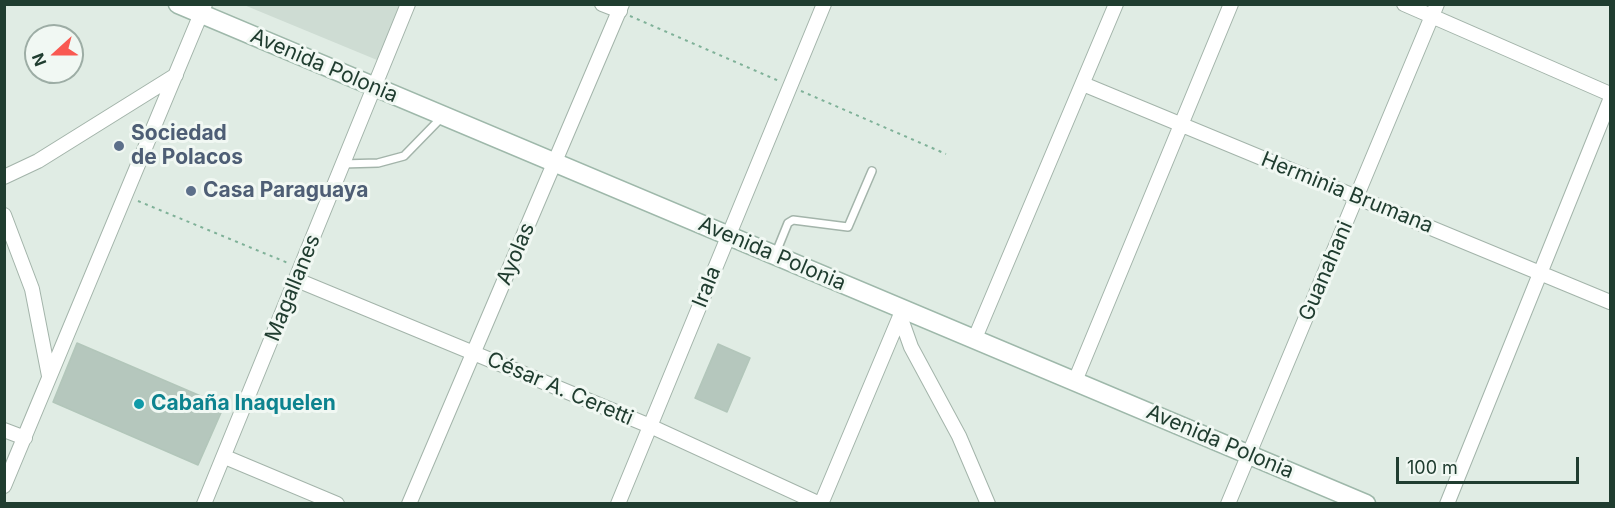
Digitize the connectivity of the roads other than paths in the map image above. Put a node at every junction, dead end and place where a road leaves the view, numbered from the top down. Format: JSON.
{"nodes":[{"id":1,"x":178,"y":4,"type":"edge"},
{"id":2,"x":408,"y":4,"type":"edge"},
{"id":3,"x":602,"y":4,"type":"edge"},
{"id":4,"x":824,"y":4,"type":"edge"},
{"id":5,"x":1116,"y":4,"type":"edge"},
{"id":6,"x":1231,"y":4,"type":"edge"},
{"id":7,"x":1404,"y":4,"type":"edge"},
{"id":8,"x":621,"y":8,"type":"edge"},
{"id":9,"x":203,"y":9,"type":"edge"},
{"id":10,"x":1434,"y":10,"type":"edge"},
{"id":11,"x":176,"y":75,"type":"junction"},
{"id":12,"x":1083,"y":84,"type":"junction"},
{"id":13,"x":373,"y":86,"type":"junction"},
{"id":14,"x":1611,"y":94,"type":"edge"},
{"id":15,"x":1611,"y":100,"type":"edge"},
{"id":16,"x":444,"y":116,"type":"junction"},
{"id":17,"x":1180,"y":124,"type":"junction"},
{"id":18,"x":555,"y":163,"type":"junction"},
{"id":19,"x":342,"y":164,"type":"junction"},
{"id":20,"x":872,"y":171,"type":"dead end"},
{"id":21,"x":4,"y":177,"type":"edge"},
{"id":22,"x":1356,"y":197,"type":"junction"},
{"id":23,"x":4,"y":215,"type":"edge"},
{"id":24,"x":728,"y":236,"type":"junction"},
{"id":25,"x":775,"y":255,"type":"junction"},
{"id":26,"x":1539,"y":272,"type":"junction"},
{"id":27,"x":299,"y":275,"type":"junction"},
{"id":28,"x":1611,"y":302,"type":"edge"},
{"id":29,"x":901,"y":313,"type":"junction"},
{"id":30,"x":975,"y":338,"type":"junction"},
{"id":31,"x":473,"y":353,"type":"junction"},
{"id":32,"x":50,"y":378,"type":"junction"},
{"id":33,"x":1076,"y":381,"type":"junction"},
{"id":34,"x":650,"y":426,"type":"junction"},
{"id":35,"x":4,"y":430,"type":"edge"},
{"id":36,"x":25,"y":438,"type":"junction"},
{"id":37,"x":1249,"y":454,"type":"junction"},
{"id":38,"x":225,"y":457,"type":"junction"},
{"id":39,"x":4,"y":486,"type":"edge"},
{"id":40,"x":204,"y":504,"type":"edge"},
{"id":41,"x":337,"y":504,"type":"edge"},
{"id":42,"x":409,"y":504,"type":"edge"},
{"id":43,"x":618,"y":504,"type":"edge"},
{"id":44,"x":821,"y":504,"type":"edge"},
{"id":45,"x":988,"y":504,"type":"edge"},
{"id":46,"x":1228,"y":504,"type":"edge"},
{"id":47,"x":1366,"y":504,"type":"edge"},
{"id":48,"x":1447,"y":504,"type":"edge"}],
"edges":[{"from":1,"to":9,"type":"main road","name":"Avenida Polonia"},
{"from":2,"to":13,"type":"street","name":"Magallanes"},
{"from":3,"to":8,"type":"street"},
{"from":4,"to":24,"type":"street","name":"Irala"},
{"from":5,"to":12,"type":"street"},
{"from":6,"to":17,"type":"street"},
{"from":7,"to":10,"type":"street"},
{"from":8,"to":18,"type":"street","name":"Ayolas"},
{"from":9,"to":11,"type":"street"},
{"from":9,"to":13,"type":"main road","name":"Avenida Polonia"},
{"from":10,"to":14,"type":"street"},
{"from":10,"to":22,"type":"street","name":"Guanahani"},
{"from":11,"to":21,"type":"street"},
{"from":11,"to":32,"type":"street"},
{"from":12,"to":17,"type":"street","name":"Herminia Brumana"},
{"from":12,"to":30,"type":"street"},
{"from":13,"to":16,"type":"main road","name":"Avenida Polonia"},
{"from":13,"to":19,"type":"street","name":"Magallanes"},
{"from":15,"to":26,"type":"street"},
{"from":16,"to":18,"type":"main road","name":"Avenida Polonia"},
{"from":16,"to":19,"type":"lane"},
{"from":17,"to":22,"type":"street","name":"Herminia Brumana"},
{"from":17,"to":33,"type":"street"},
{"from":18,"to":24,"type":"main road","name":"Avenida Polonia"},
{"from":18,"to":31,"type":"street","name":"Ayolas"},
{"from":19,"to":27,"type":"street","name":"Magallanes"},
{"from":20,"to":25,"type":"lane"},
{"from":22,"to":26,"type":"street","name":"Herminia Brumana"},
{"from":22,"to":37,"type":"street","name":"Guanahani"},
{"from":23,"to":32,"type":"street"},
{"from":24,"to":25,"type":"main road","name":"Avenida Polonia"},
{"from":24,"to":34,"type":"street","name":"Irala"},
{"from":25,"to":29,"type":"main road","name":"Avenida Polonia"},
{"from":26,"to":28,"type":"street","name":"Herminia Brumana"},
{"from":26,"to":48,"type":"street"},
{"from":27,"to":31,"type":"street","name":"César A. Ceretti"},
{"from":27,"to":38,"type":"street","name":"Magallanes"},
{"from":29,"to":30,"type":"main road","name":"Avenida Polonia"},
{"from":29,"to":44,"type":"street"},
{"from":29,"to":45,"type":"street"},
{"from":30,"to":33,"type":"main road","name":"Avenida Polonia"},
{"from":31,"to":34,"type":"street","name":"César A. Ceretti"},
{"from":31,"to":42,"type":"street","name":"Ayolas"},
{"from":32,"to":36,"type":"street"},
{"from":33,"to":37,"type":"main road","name":"Avenida Polonia"},
{"from":34,"to":43,"type":"street","name":"Irala"},
{"from":34,"to":44,"type":"street","name":"César A. Ceretti"},
{"from":35,"to":36,"type":"street"},
{"from":36,"to":39,"type":"street"},
{"from":37,"to":46,"type":"street","name":"Guanahani"},
{"from":37,"to":47,"type":"main road","name":"Avenida Polonia"},
{"from":38,"to":40,"type":"street","name":"Magallanes"},
{"from":38,"to":41,"type":"street"}]}
